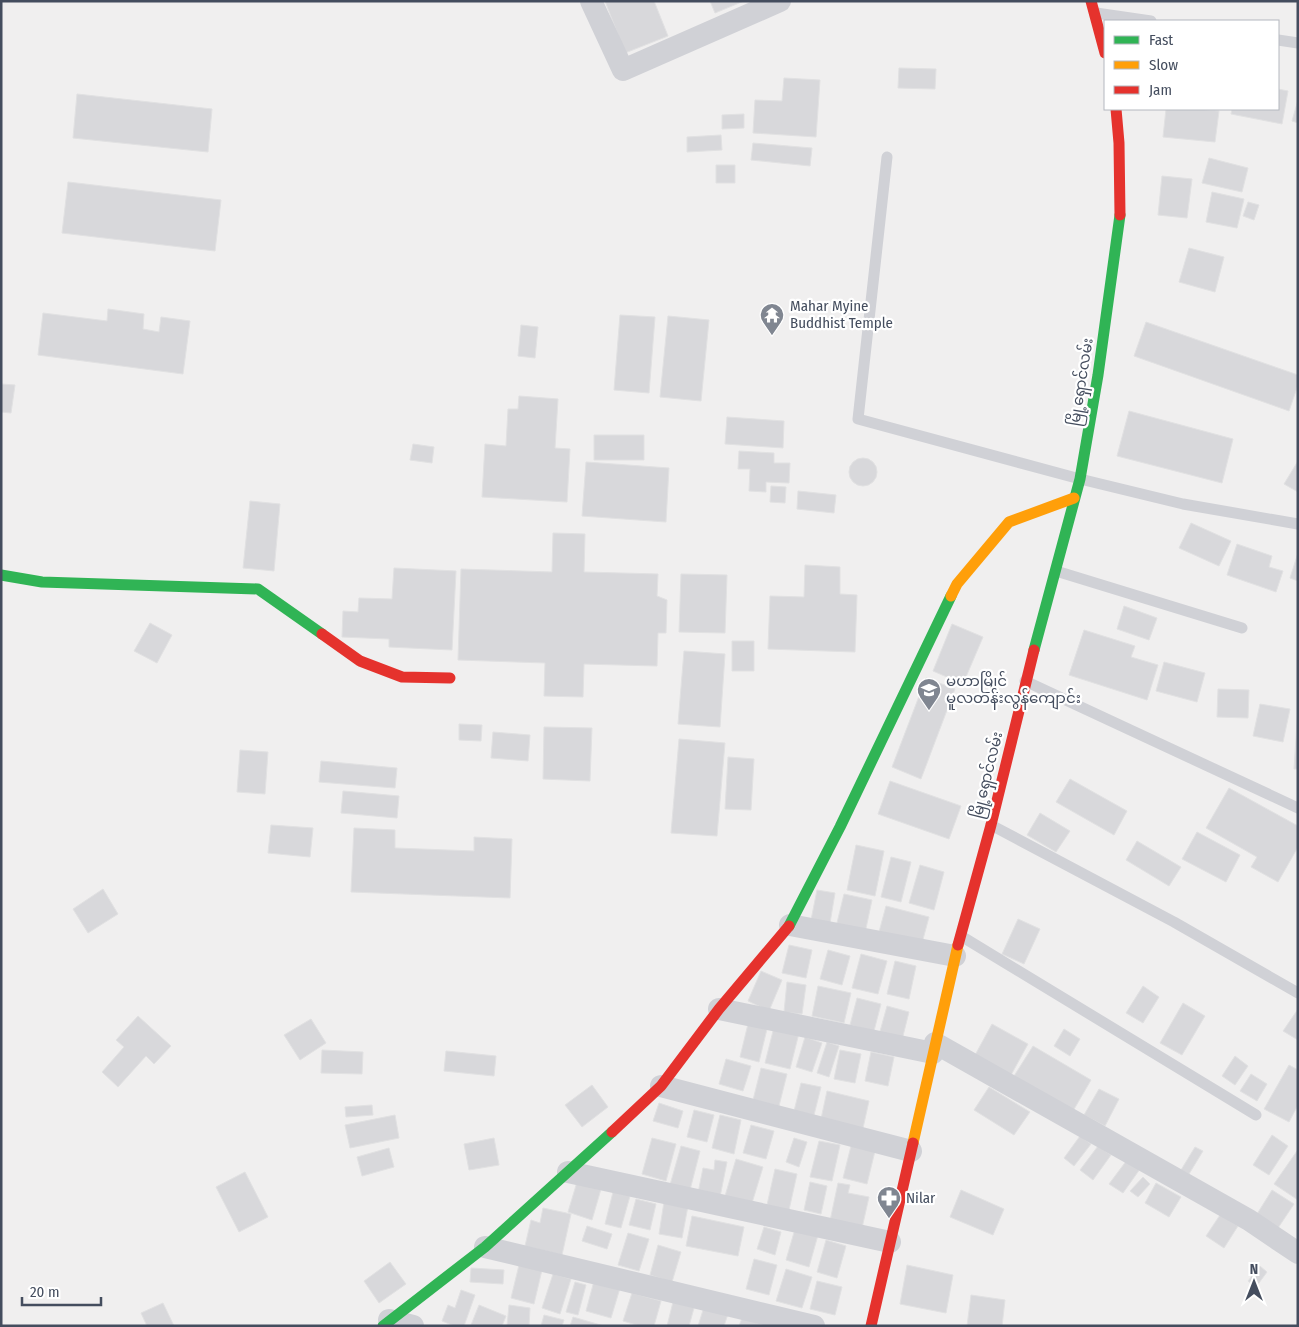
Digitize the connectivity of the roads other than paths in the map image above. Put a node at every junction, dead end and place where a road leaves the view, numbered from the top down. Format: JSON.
{"nodes":[{"id":1,"x":591,"y":1,"type":"edge"},
{"id":2,"x":1091,"y":1,"type":"edge"},
{"id":3,"x":778,"y":2,"type":"edge"},
{"id":4,"x":1095,"y":13,"type":"junction"},
{"id":5,"x":1144,"y":20,"type":"edge"},
{"id":6,"x":1279,"y":40,"type":"edge"},
{"id":7,"x":1298,"y":43,"type":"edge"},
{"id":8,"x":1104,"y":49,"type":"edge"},
{"id":9,"x":1116,"y":110,"type":"edge"},
{"id":10,"x":887,"y":157,"type":"dead end"},
{"id":11,"x":1080,"y":480,"type":"junction"},
{"id":12,"x":1074,"y":498,"type":"junction"},
{"id":13,"x":1298,"y":524,"type":"edge"},
{"id":14,"x":1056,"y":571,"type":"junction"},
{"id":15,"x":1,"y":575,"type":"edge"},
{"id":16,"x":1242,"y":628,"type":"dead end"},
{"id":17,"x":450,"y":678,"type":"dead end"},
{"id":18,"x":1025,"y":681,"type":"junction"},
{"id":19,"x":1298,"y":808,"type":"edge"},
{"id":20,"x":991,"y":825,"type":"junction"},
{"id":21,"x":790,"y":925,"type":"junction"},
{"id":22,"x":958,"y":946,"type":"junction"},
{"id":23,"x":1298,"y":993,"type":"edge"},
{"id":24,"x":719,"y":1009,"type":"junction"},
{"id":25,"x":934,"y":1048,"type":"junction"},
{"id":26,"x":661,"y":1086,"type":"junction"},
{"id":27,"x":1256,"y":1115,"type":"dead end"},
{"id":28,"x":911,"y":1151,"type":"junction"},
{"id":29,"x":568,"y":1172,"type":"junction"},
{"id":30,"x":890,"y":1242,"type":"junction"},
{"id":31,"x":485,"y":1247,"type":"junction"},
{"id":32,"x":1298,"y":1253,"type":"edge"},
{"id":33,"x":386,"y":1323,"type":"edge"},
{"id":34,"x":413,"y":1326,"type":"edge"},
{"id":35,"x":814,"y":1326,"type":"edge"},
{"id":36,"x":871,"y":1326,"type":"edge"}],
"edges":[{"from":1,"to":3,"type":"street"},
{"from":2,"to":4,"type":"main road"},
{"from":4,"to":5,"type":"lane"},
{"from":4,"to":8,"type":"main road"},
{"from":6,"to":7,"type":"lane"},
{"from":9,"to":11,"type":"main road","name":"မြို့ရှောင်လမ်း"},
{"from":10,"to":11,"type":"lane"},
{"from":11,"to":12,"type":"main road","name":"မြို့ရှောင်လမ်း"},
{"from":11,"to":13,"type":"lane"},
{"from":12,"to":14,"type":"main road","name":"မြို့ရှောင်လမ်း"},
{"from":12,"to":21,"type":"main road"},
{"from":14,"to":16,"type":"lane"},
{"from":14,"to":18,"type":"main road","name":"မြို့ရှောင်လမ်း"},
{"from":15,"to":17,"type":"main road"},
{"from":18,"to":19,"type":"lane"},
{"from":18,"to":20,"type":"main road","name":"မြို့ရှောင်လမ်း"},
{"from":20,"to":22,"type":"main road","name":"မြို့ရှောင်လမ်း"},
{"from":20,"to":23,"type":"lane"},
{"from":21,"to":22,"type":"street"},
{"from":21,"to":24,"type":"main road"},
{"from":22,"to":25,"type":"main road","name":"မြို့ရှောင်လမ်း"},
{"from":22,"to":27,"type":"lane"},
{"from":24,"to":25,"type":"street"},
{"from":24,"to":26,"type":"main road"},
{"from":25,"to":28,"type":"main road","name":"မြို့ရှောင်လမ်း"},
{"from":25,"to":32,"type":"street"},
{"from":26,"to":28,"type":"street"},
{"from":26,"to":29,"type":"main road"},
{"from":28,"to":30,"type":"main road","name":"မြို့ရှောင်လမ်း"},
{"from":29,"to":30,"type":"street"},
{"from":29,"to":31,"type":"main road"},
{"from":30,"to":36,"type":"main road","name":"မြို့ရှောင်လမ်း"},
{"from":31,"to":33,"type":"main road"},
{"from":31,"to":35,"type":"street"},
{"from":33,"to":34,"type":"street"}]}
